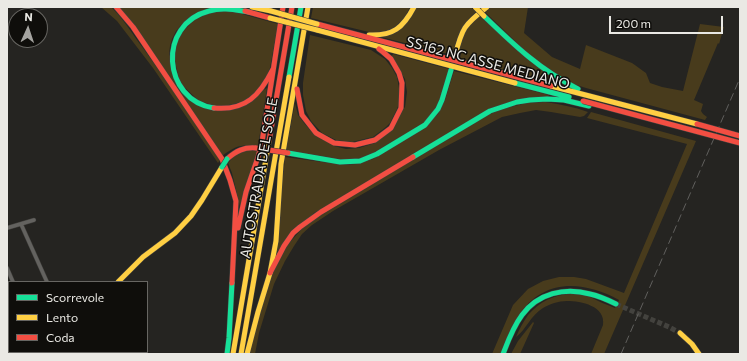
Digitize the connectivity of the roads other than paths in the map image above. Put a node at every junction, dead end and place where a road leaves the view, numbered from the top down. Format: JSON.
{"nodes":[{"id":1,"x":116,"y":7,"type":"edge"},
{"id":2,"x":229,"y":7,"type":"edge"},
{"id":3,"x":252,"y":7,"type":"edge"},
{"id":4,"x":284,"y":7,"type":"edge"},
{"id":5,"x":292,"y":7,"type":"edge"},
{"id":6,"x":301,"y":7,"type":"edge"},
{"id":7,"x":308,"y":7,"type":"edge"},
{"id":8,"x":414,"y":7,"type":"edge"},
{"id":9,"x":475,"y":7,"type":"edge"},
{"id":10,"x":487,"y":7,"type":"edge"},
{"id":11,"x":249,"y":12,"type":"junction"},
{"id":12,"x":354,"y":34,"type":"junction"},
{"id":13,"x":370,"y":44,"type":"junction"},
{"id":14,"x":455,"y":56,"type":"dead end"},
{"id":15,"x":273,"y":69,"type":"junction"},
{"id":16,"x":451,"y":70,"type":"dead end"},
{"id":17,"x":297,"y":73,"type":"junction"},
{"id":18,"x":584,"y":93,"type":"junction"},
{"id":19,"x":583,"y":103,"type":"junction"},
{"id":20,"x":740,"y":136,"type":"edge"},
{"id":21,"x":740,"y":143,"type":"edge"},
{"id":22,"x":34,"y":220,"type":"dead end"},
{"id":23,"x":21,"y":224,"type":"junction"},
{"id":24,"x":7,"y":228,"type":"edge"},
{"id":25,"x":234,"y":252,"type":"junction"},
{"id":26,"x":7,"y":268,"type":"edge"},
{"id":27,"x":270,"y":273,"type":"junction"},
{"id":28,"x":13,"y":281,"type":"edge"},
{"id":29,"x":47,"y":281,"type":"edge"},
{"id":30,"x":119,"y":281,"type":"edge"},
{"id":31,"x":616,"y":304,"type":"tunnel mouth"},
{"id":32,"x":680,"y":333,"type":"tunnel mouth"},
{"id":33,"x":227,"y":354,"type":"edge"},
{"id":34,"x":233,"y":354,"type":"edge"},
{"id":35,"x":241,"y":354,"type":"edge"},
{"id":36,"x":247,"y":354,"type":"edge"},
{"id":37,"x":503,"y":354,"type":"edge"},
{"id":38,"x":699,"y":354,"type":"edge"}],
"edges":[{"from":1,"to":25,"type":"main road"},
{"from":2,"to":11,"type":"main road","name":"SS162 NC ASSE MEDIANO"},
{"from":3,"to":12,"type":"main road","name":"SS162 NC ASSE MEDIANO","bridge":true},
{"from":4,"to":15,"type":"main road"},
{"from":5,"to":34,"type":"main road","name":"AUTOSTRADA DEL SOLE"},
{"from":6,"to":35,"type":"main road","name":"AUTOSTRADA DEL SOLE"},
{"from":7,"to":17,"type":"main road"},
{"from":8,"to":12,"type":"main road"},
{"from":9,"to":18,"type":"main road","bridge":true},
{"from":10,"to":14,"type":"main road"},
{"from":11,"to":13,"type":"main road","name":"SS162 NC ASSE MEDIANO","bridge":true},
{"from":11,"to":15,"type":"main road"},
{"from":12,"to":18,"type":"main road","name":"SS162 NC ASSE MEDIANO"},
{"from":13,"to":17,"type":"main road"},
{"from":13,"to":19,"type":"main road","name":"SS162 NC ASSE MEDIANO"},
{"from":15,"to":25,"type":"main road"},
{"from":16,"to":30,"type":"main road","bridge":true},
{"from":17,"to":27,"type":"main road"},
{"from":18,"to":20,"type":"main road","bridge":true},
{"from":19,"to":21,"type":"main road","name":"SS162 NC ASSE MEDIANO","bridge":true},
{"from":19,"to":27,"type":"main road"},
{"from":22,"to":23,"type":"street"},
{"from":23,"to":24,"type":"street"},
{"from":23,"to":29,"type":"street"},
{"from":25,"to":33,"type":"main road"},
{"from":26,"to":28,"type":"street"},
{"from":27,"to":36,"type":"main road"},
{"from":31,"to":37,"type":"main road"},
{"from":32,"to":38,"type":"main road"}]}
